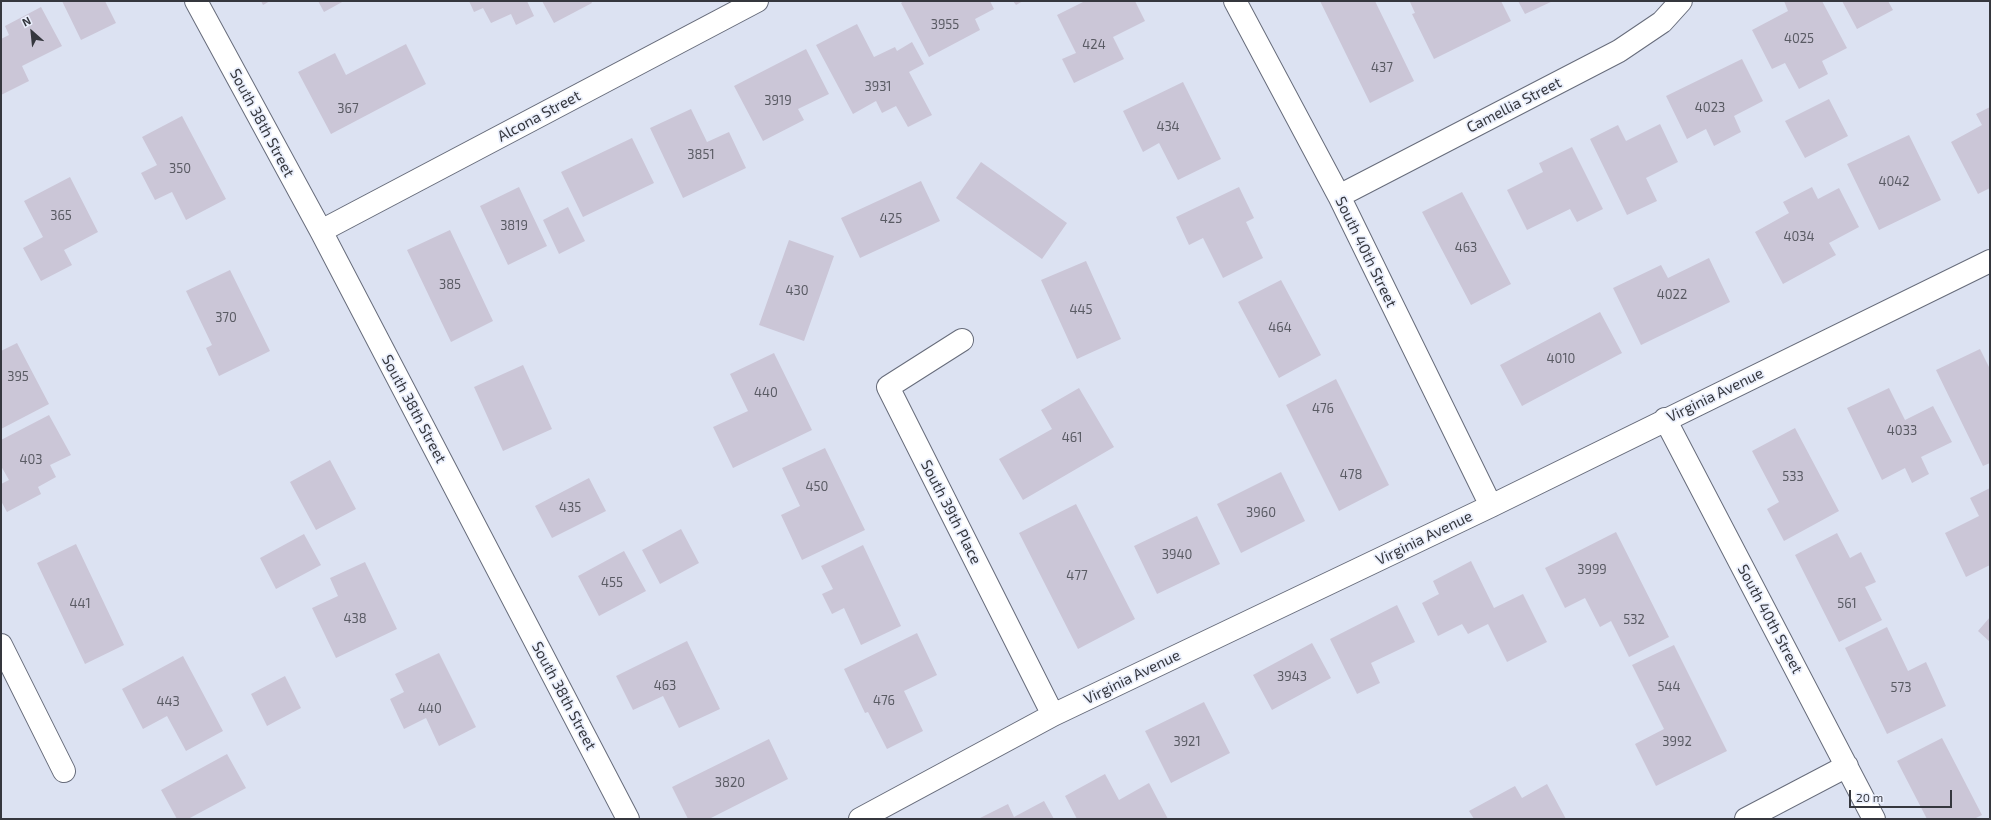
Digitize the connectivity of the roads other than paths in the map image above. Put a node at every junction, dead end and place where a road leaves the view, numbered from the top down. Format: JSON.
{"nodes":[{"id":1,"x":196,"y":1,"type":"edge"},
{"id":2,"x":757,"y":1,"type":"edge"},
{"id":3,"x":1235,"y":1,"type":"edge"},
{"id":4,"x":1681,"y":1,"type":"edge"},
{"id":5,"x":1339,"y":196,"type":"junction"},
{"id":6,"x":321,"y":231,"type":"junction"},
{"id":7,"x":1990,"y":260,"type":"edge"},
{"id":8,"x":962,"y":340,"type":"dead end"},
{"id":9,"x":1665,"y":419,"type":"junction"},
{"id":10,"x":1490,"y":506,"type":"junction"},
{"id":11,"x":1,"y":645,"type":"edge"},
{"id":12,"x":1053,"y":715,"type":"junction"},
{"id":13,"x":1847,"y":766,"type":"junction"},
{"id":14,"x":64,"y":771,"type":"dead end"},
{"id":15,"x":628,"y":819,"type":"edge"},
{"id":16,"x":860,"y":819,"type":"edge"},
{"id":17,"x":1746,"y":819,"type":"edge"},
{"id":18,"x":1874,"y":819,"type":"edge"}],
"edges":[{"from":1,"to":6,"type":"street","name":"South 38th Street"},
{"from":2,"to":6,"type":"street","name":"Alcona Street"},
{"from":3,"to":5,"type":"street","name":"South 40th Street"},
{"from":4,"to":5,"type":"street","name":"Camellia Street"},
{"from":5,"to":10,"type":"street","name":"South 40th Street"},
{"from":6,"to":15,"type":"street","name":"South 38th Street"},
{"from":7,"to":9,"type":"street","name":"Virginia Avenue"},
{"from":8,"to":12,"type":"street","name":"South 39th Place"},
{"from":9,"to":10,"type":"street","name":"Virginia Avenue"},
{"from":9,"to":13,"type":"street","name":"South 40th Street"},
{"from":10,"to":12,"type":"street","name":"Virginia Avenue"},
{"from":11,"to":14,"type":"street"},
{"from":12,"to":16,"type":"street","name":"Virginia Avenue"},
{"from":13,"to":17,"type":"street"},
{"from":13,"to":18,"type":"street","name":"South 40th Street"}]}
